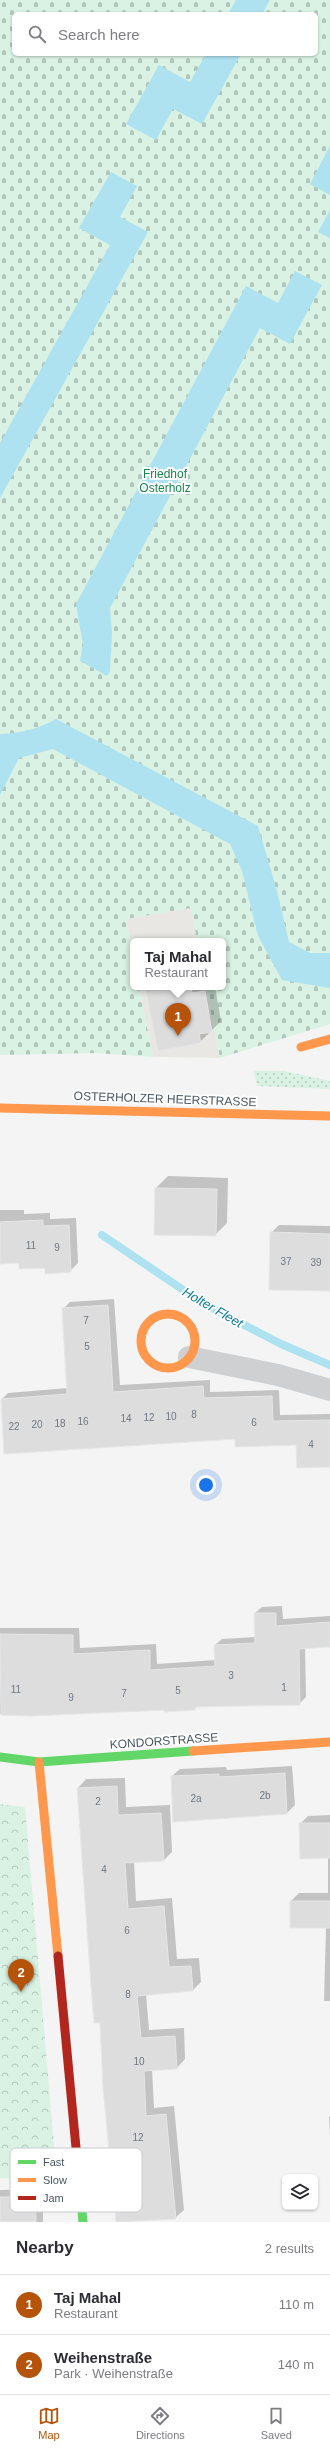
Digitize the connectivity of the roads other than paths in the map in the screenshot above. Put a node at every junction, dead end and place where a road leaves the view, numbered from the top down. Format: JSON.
{"nodes":[{"id":1,"x":330,"y":1039,"type":"edge"},
{"id":2,"x":301,"y":1047,"type":"dead end"},
{"id":3,"x":0,"y":1108,"type":"edge"},
{"id":4,"x":330,"y":1116,"type":"edge"},
{"id":5,"x":189,"y":1357,"type":"junction"},
{"id":6,"x":330,"y":1390,"type":"edge"},
{"id":7,"x":330,"y":1742,"type":"edge"},
{"id":8,"x":0,"y":1757,"type":"edge"},
{"id":9,"x":39,"y":1762,"type":"junction"},
{"id":10,"x":76,"y":2148,"type":"edge"},
{"id":11,"x":82,"y":2212,"type":"edge"},
{"id":12,"x":83,"y":2222,"type":"edge"}],
"edges":[{"from":1,"to":2,"type":"street"},
{"from":3,"to":4,"type":"street","name":"OSTERHOLZER HEERSTRASSE"},
{"from":5,"to":5,"type":"street"},
{"from":5,"to":6,"type":"street"},
{"from":7,"to":9,"type":"street","name":"KONDORSTRASSE"},
{"from":8,"to":9,"type":"street","name":"KONDORSTRASSE"},
{"from":9,"to":10,"type":"street"},
{"from":11,"to":12,"type":"street"}]}
